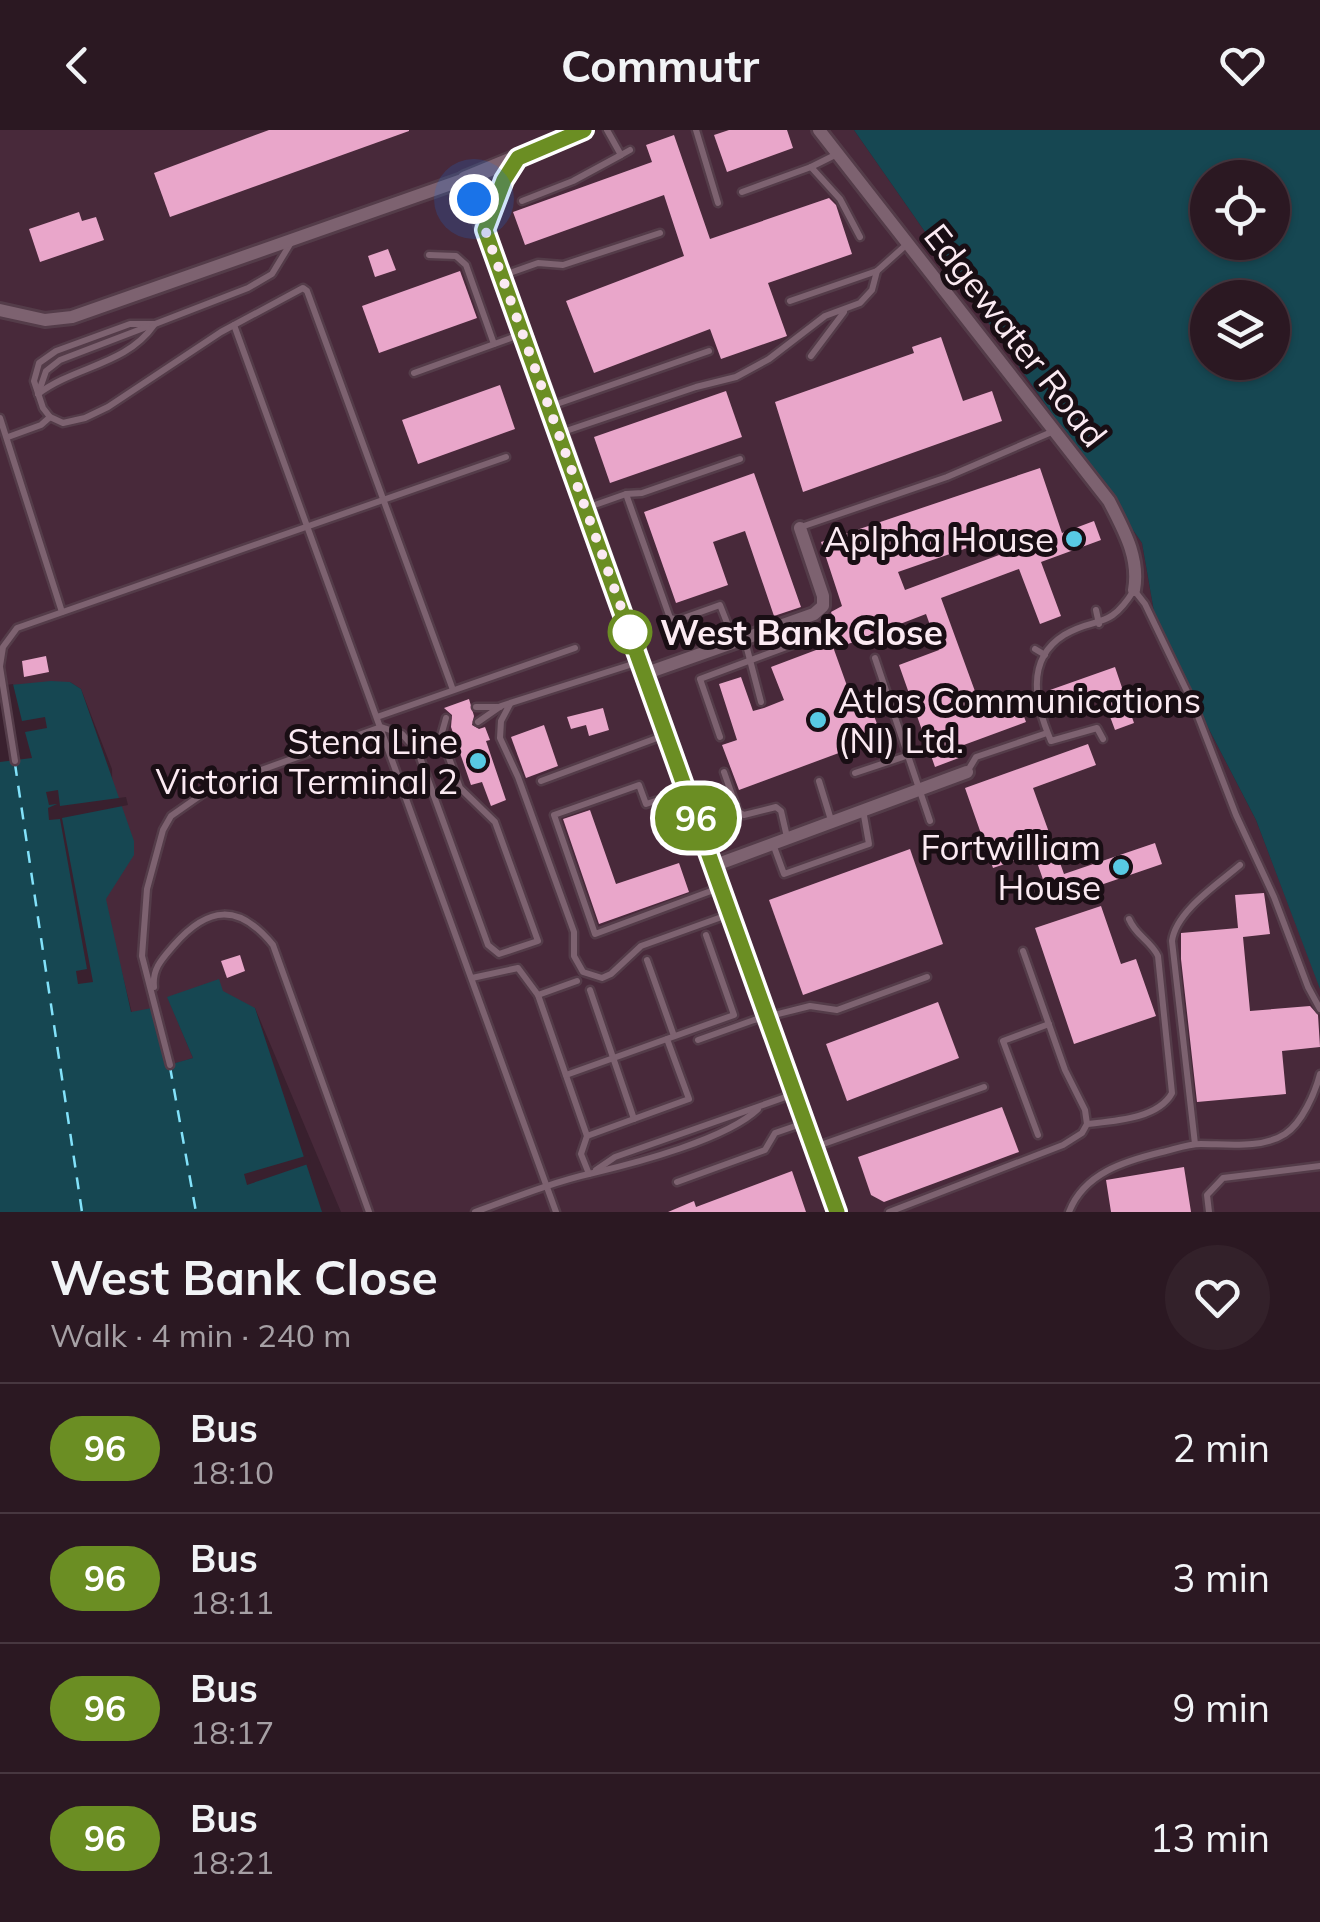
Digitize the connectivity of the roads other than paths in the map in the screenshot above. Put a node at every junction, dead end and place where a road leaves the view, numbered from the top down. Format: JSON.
{"nodes":[{"id":1,"x":584,"y":130,"type":"edge"},
{"id":2,"x":607,"y":130,"type":"edge"},
{"id":3,"x":696,"y":130,"type":"edge"},
{"id":4,"x":820,"y":130,"type":"edge"},
{"id":5,"x":630,"y":150,"type":"dead end"},
{"id":6,"x":836,"y":154,"type":"junction"},
{"id":7,"x":622,"y":155,"type":"junction"},
{"id":8,"x":518,"y":158,"type":"junction"},
{"id":9,"x":811,"y":166,"type":"junction"},
{"id":10,"x":466,"y":179,"type":"junction"},
{"id":11,"x":742,"y":192,"type":"dead end"},
{"id":12,"x":522,"y":201,"type":"dead end"},
{"id":13,"x":718,"y":203,"type":"dead end"},
{"id":14,"x":485,"y":230,"type":"junction"},
{"id":15,"x":660,"y":233,"type":"dead end"},
{"id":16,"x":860,"y":236,"type":"dead end"},
{"id":17,"x":293,"y":240,"type":"junction"},
{"id":18,"x":906,"y":245,"type":"junction"},
{"id":19,"x":429,"y":256,"type":"dead end"},
{"id":20,"x":877,"y":271,"type":"junction"},
{"id":21,"x":502,"y":275,"type":"junction"},
{"id":22,"x":790,"y":301,"type":"dead end"},
{"id":23,"x":0,"y":310,"type":"edge"},
{"id":24,"x":845,"y":312,"type":"junction"},
{"id":25,"x":155,"y":324,"type":"junction"},
{"id":26,"x":234,"y":325,"type":"junction"},
{"id":27,"x":524,"y":334,"type":"junction"},
{"id":28,"x":494,"y":344,"type":"junction"},
{"id":29,"x":708,"y":350,"type":"dead end"},
{"id":30,"x":812,"y":356,"type":"dead end"},
{"id":31,"x":414,"y":373,"type":"dead end"},
{"id":32,"x":38,"y":394,"type":"junction"},
{"id":33,"x":550,"y":406,"type":"junction"},
{"id":34,"x":50,"y":417,"type":"junction"},
{"id":35,"x":0,"y":418,"type":"edge"},
{"id":36,"x":1054,"y":430,"type":"junction"},
{"id":37,"x":560,"y":433,"type":"junction"},
{"id":38,"x":8,"y":437,"type":"junction"},
{"id":39,"x":506,"y":457,"type":"dead end"},
{"id":40,"x":740,"y":459,"type":"dead end"},
{"id":41,"x":626,"y":494,"type":"junction"},
{"id":42,"x":385,"y":500,"type":"junction"},
{"id":43,"x":586,"y":508,"type":"junction"},
{"id":44,"x":306,"y":527,"type":"junction"},
{"id":45,"x":800,"y":528,"type":"joint"},
{"id":46,"x":1134,"y":590,"type":"junction"},
{"id":47,"x":1096,"y":610,"type":"dead end"},
{"id":48,"x":62,"y":613,"type":"junction"},
{"id":49,"x":1099,"y":624,"type":"junction"},
{"id":50,"x":828,"y":632,"type":"dead end"},
{"id":51,"x":740,"y":641,"type":"junction"},
{"id":52,"x":575,"y":648,"type":"dead end"},
{"id":53,"x":1035,"y":649,"type":"dead end"},
{"id":54,"x":1045,"y":655,"type":"junction"},
{"id":55,"x":875,"y":658,"type":"dead end"},
{"id":56,"x":751,"y":659,"type":"junction"},
{"id":57,"x":0,"y":667,"type":"edge"},
{"id":58,"x":642,"y":668,"type":"junction"},
{"id":59,"x":453,"y":690,"type":"junction"},
{"id":60,"x":761,"y":702,"type":"dead end"},
{"id":61,"x":505,"y":705,"type":"junction"},
{"id":62,"x":476,"y":707,"type":"dead end"},
{"id":63,"x":377,"y":718,"type":"junction"},
{"id":64,"x":446,"y":718,"type":"dead end"},
{"id":65,"x":478,"y":722,"type":"dead end"},
{"id":66,"x":381,"y":728,"type":"junction"},
{"id":67,"x":450,"y":731,"type":"dead end"},
{"id":68,"x":1048,"y":733,"type":"junction"},
{"id":69,"x":666,"y":735,"type":"junction"},
{"id":70,"x":441,"y":736,"type":"junction"},
{"id":71,"x":720,"y":737,"type":"dead end"},
{"id":72,"x":1103,"y":740,"type":"dead end"},
{"id":73,"x":906,"y":756,"type":"junction"},
{"id":74,"x":14,"y":761,"type":"dead end"},
{"id":75,"x":724,"y":772,"type":"dead end"},
{"id":76,"x":967,"y":772,"type":"joint"},
{"id":77,"x":855,"y":773,"type":"dead end"},
{"id":78,"x":541,"y":782,"type":"dead end"},
{"id":79,"x":819,"y":782,"type":"dead end"},
{"id":80,"x":917,"y":790,"type":"junction"},
{"id":81,"x":686,"y":791,"type":"junction"},
{"id":82,"x":863,"y":809,"type":"junction"},
{"id":83,"x":831,"y":820,"type":"junction"},
{"id":84,"x":930,"y":821,"type":"dead end"},
{"id":85,"x":787,"y":836,"type":"junction"},
{"id":86,"x":773,"y":842,"type":"junction"},
{"id":87,"x":1240,"y":865,"type":"dead end"},
{"id":88,"x":712,"y":866,"type":"junction"},
{"id":89,"x":721,"y":888,"type":"junction"},
{"id":90,"x":730,"y":914,"type":"junction"},
{"id":91,"x":1129,"y":918,"type":"dead end"},
{"id":92,"x":706,"y":935,"type":"dead end"},
{"id":93,"x":1023,"y":951,"type":"dead end"},
{"id":94,"x":647,"y":960,"type":"dead end"},
{"id":95,"x":926,"y":977,"type":"dead end"},
{"id":96,"x":472,"y":978,"type":"junction"},
{"id":97,"x":577,"y":981,"type":"dead end"},
{"id":98,"x":590,"y":990,"type":"dead end"},
{"id":99,"x":538,"y":995,"type":"junction"},
{"id":100,"x":1320,"y":1010,"type":"edge"},
{"id":101,"x":767,"y":1018,"type":"junction"},
{"id":102,"x":1049,"y":1024,"type":"junction"},
{"id":103,"x":670,"y":1038,"type":"junction"},
{"id":104,"x":698,"y":1040,"type":"dead end"},
{"id":105,"x":613,"y":1058,"type":"junction"},
{"id":106,"x":1320,"y":1074,"type":"edge"},
{"id":107,"x":566,"y":1075,"type":"junction"},
{"id":108,"x":984,"y":1087,"type":"dead end"},
{"id":109,"x":794,"y":1094,"type":"junction"},
{"id":110,"x":634,"y":1119,"type":"junction"},
{"id":111,"x":805,"y":1122,"type":"junction"},
{"id":112,"x":1087,"y":1124,"type":"junction"},
{"id":113,"x":1038,"y":1134,"type":"dead end"},
{"id":114,"x":587,"y":1136,"type":"junction"},
{"id":115,"x":1195,"y":1144,"type":"junction"},
{"id":116,"x":814,"y":1148,"type":"junction"},
{"id":117,"x":1320,"y":1166,"type":"edge"},
{"id":118,"x":590,"y":1173,"type":"junction"},
{"id":119,"x":677,"y":1182,"type":"dead end"},
{"id":120,"x":546,"y":1186,"type":"junction"},
{"id":121,"x":369,"y":1212,"type":"edge"},
{"id":122,"x":475,"y":1212,"type":"edge"},
{"id":123,"x":556,"y":1212,"type":"edge"},
{"id":124,"x":837,"y":1212,"type":"edge"},
{"id":125,"x":888,"y":1212,"type":"edge"},
{"id":126,"x":1069,"y":1212,"type":"edge"},
{"id":127,"x":1209,"y":1212,"type":"edge"}],
"edges":[{"from":1,"to":8,"type":"street"},
{"from":2,"to":7,"type":"lane"},
{"from":3,"to":13,"type":"lane"},
{"from":4,"to":6,"type":"street","name":"Edgewater Road"},
{"from":5,"to":7,"type":"lane"},
{"from":6,"to":9,"type":"lane"},
{"from":6,"to":18,"type":"street","name":"Edgewater Road"},
{"from":7,"to":12,"type":"lane"},
{"from":8,"to":10,"type":"street"},
{"from":8,"to":14,"type":"street"},
{"from":9,"to":11,"type":"lane"},
{"from":9,"to":16,"type":"lane"},
{"from":10,"to":14,"type":"street"},
{"from":10,"to":17,"type":"street"},
{"from":14,"to":21,"type":"street"},
{"from":15,"to":21,"type":"lane"},
{"from":17,"to":23,"type":"street"},
{"from":17,"to":25,"type":"lane"},
{"from":18,"to":20,"type":"lane"},
{"from":18,"to":36,"type":"street","name":"Edgewater Road"},
{"from":19,"to":28,"type":"lane"},
{"from":20,"to":22,"type":"lane"},
{"from":20,"to":24,"type":"lane"},
{"from":21,"to":27,"type":"street"},
{"from":24,"to":30,"type":"lane"},
{"from":24,"to":37,"type":"lane"},
{"from":25,"to":32,"type":"lane"},
{"from":25,"to":32,"type":"lane"},
{"from":26,"to":34,"type":"lane"},
{"from":26,"to":42,"type":"lane"},
{"from":26,"to":44,"type":"lane"},
{"from":27,"to":28,"type":"lane"},
{"from":27,"to":33,"type":"street"},
{"from":28,"to":31,"type":"lane"},
{"from":29,"to":33,"type":"lane"},
{"from":32,"to":34,"type":"lane"},
{"from":33,"to":37,"type":"street"},
{"from":34,"to":38,"type":"lane"},
{"from":35,"to":38,"type":"lane"},
{"from":36,"to":45,"type":"lane"},
{"from":36,"to":46,"type":"street","name":"Edgewater Road"},
{"from":37,"to":43,"type":"street"},
{"from":38,"to":48,"type":"lane"},
{"from":39,"to":42,"type":"lane"},
{"from":40,"to":41,"type":"lane"},
{"from":41,"to":43,"type":"lane"},
{"from":41,"to":51,"type":"lane"},
{"from":42,"to":44,"type":"lane"},
{"from":42,"to":59,"type":"lane"},
{"from":43,"to":58,"type":"street"},
{"from":44,"to":48,"type":"lane"},
{"from":44,"to":63,"type":"lane"},
{"from":45,"to":51,"type":"street"},
{"from":46,"to":49,"type":"lane"},
{"from":46,"to":100,"type":"lane"},
{"from":47,"to":49,"type":"lane"},
{"from":48,"to":57,"type":"lane"},
{"from":49,"to":54,"type":"lane"},
{"from":50,"to":56,"type":"lane"},
{"from":51,"to":56,"type":"lane"},
{"from":51,"to":58,"type":"street"},
{"from":52,"to":59,"type":"lane"},
{"from":53,"to":54,"type":"lane"},
{"from":54,"to":68,"type":"lane"},
{"from":55,"to":73,"type":"lane"},
{"from":56,"to":60,"type":"lane"},
{"from":56,"to":71,"type":"lane"},
{"from":57,"to":74,"type":"lane"},
{"from":58,"to":61,"type":"lane"},
{"from":58,"to":69,"type":"street"},
{"from":59,"to":63,"type":"lane"},
{"from":61,"to":62,"type":"lane"},
{"from":61,"to":65,"type":"lane"},
{"from":61,"to":90,"type":"lane"},
{"from":63,"to":66,"type":"lane"},
{"from":64,"to":70,"type":"lane"},
{"from":66,"to":70,"type":"lane"},
{"from":66,"to":96,"type":"lane"},
{"from":66,"to":121,"type":"lane"},
{"from":67,"to":70,"type":"lane"},
{"from":68,"to":72,"type":"lane"},
{"from":68,"to":76,"type":"lane"},
{"from":69,"to":78,"type":"lane"},
{"from":69,"to":81,"type":"street"},
{"from":73,"to":77,"type":"lane"},
{"from":73,"to":80,"type":"lane"},
{"from":75,"to":85,"type":"lane"},
{"from":76,"to":80,"type":"street"},
{"from":79,"to":83,"type":"lane"},
{"from":80,"to":82,"type":"street"},
{"from":80,"to":84,"type":"lane"},
{"from":81,"to":88,"type":"street"},
{"from":81,"to":89,"type":"lane"},
{"from":82,"to":83,"type":"street"},
{"from":82,"to":86,"type":"lane"},
{"from":83,"to":85,"type":"street"},
{"from":85,"to":86,"type":"street"},
{"from":86,"to":88,"type":"street"},
{"from":87,"to":115,"type":"lane"},
{"from":88,"to":89,"type":"street"},
{"from":89,"to":90,"type":"street"},
{"from":90,"to":101,"type":"street"},
{"from":91,"to":112,"type":"lane"},
{"from":92,"to":103,"type":"lane"},
{"from":93,"to":102,"type":"lane"},
{"from":94,"to":103,"type":"lane"},
{"from":95,"to":101,"type":"lane"},
{"from":96,"to":99,"type":"lane"},
{"from":96,"to":120,"type":"lane"},
{"from":97,"to":99,"type":"lane"},
{"from":98,"to":105,"type":"lane"},
{"from":99,"to":107,"type":"lane"},
{"from":101,"to":104,"type":"lane"},
{"from":101,"to":109,"type":"street"},
{"from":102,"to":112,"type":"lane"},
{"from":102,"to":113,"type":"lane"},
{"from":103,"to":105,"type":"lane"},
{"from":103,"to":110,"type":"lane"},
{"from":105,"to":107,"type":"lane"},
{"from":105,"to":110,"type":"lane"},
{"from":106,"to":115,"type":"lane"},
{"from":107,"to":114,"type":"lane"},
{"from":108,"to":116,"type":"lane"},
{"from":109,"to":111,"type":"street"},
{"from":109,"to":118,"type":"lane"},
{"from":110,"to":114,"type":"lane"},
{"from":111,"to":116,"type":"street"},
{"from":111,"to":119,"type":"lane"},
{"from":112,"to":125,"type":"lane"},
{"from":114,"to":118,"type":"lane"},
{"from":115,"to":126,"type":"lane"},
{"from":116,"to":124,"type":"street"},
{"from":117,"to":127,"type":"lane"},
{"from":118,"to":120,"type":"lane"},
{"from":120,"to":122,"type":"lane"},
{"from":120,"to":123,"type":"lane"}]}
